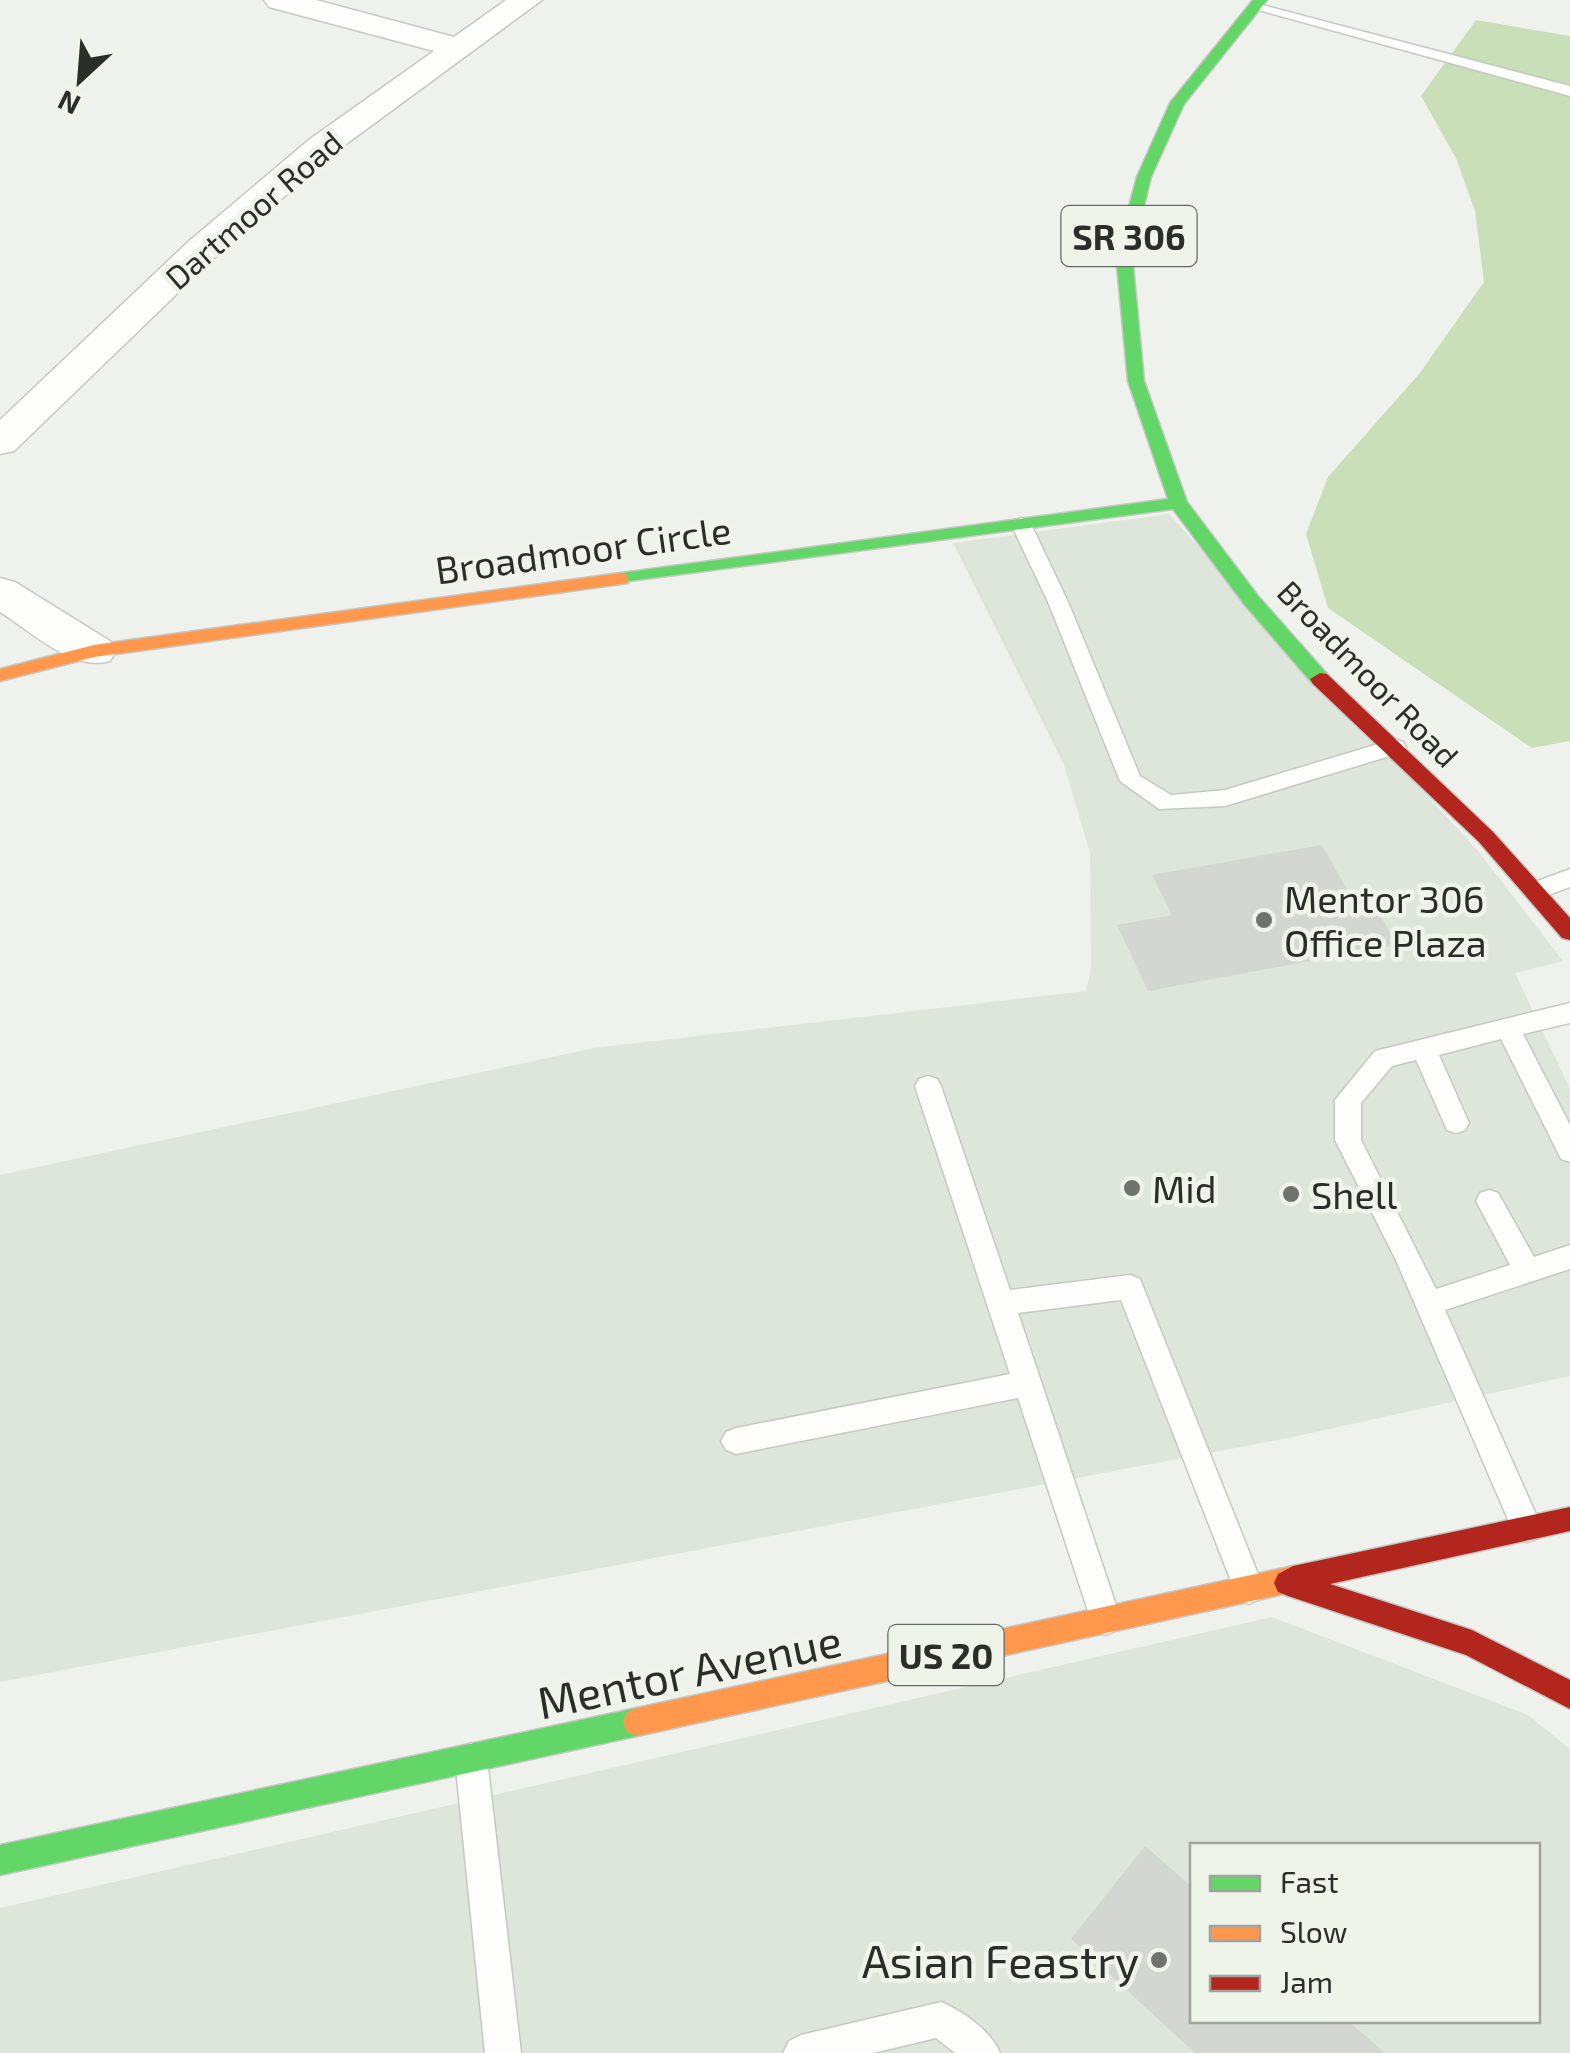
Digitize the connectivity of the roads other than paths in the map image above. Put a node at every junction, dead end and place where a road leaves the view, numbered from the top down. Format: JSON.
{"nodes":[{"id":1,"x":280,"y":0,"type":"edge"},
{"id":2,"x":526,"y":0,"type":"edge"},
{"id":3,"x":1258,"y":2,"type":"edge"},
{"id":4,"x":460,"y":48,"type":"junction"},
{"id":5,"x":1570,"y":91,"type":"edge"},
{"id":6,"x":0,"y":442,"type":"edge"},
{"id":7,"x":1178,"y":502,"type":"junction"},
{"id":8,"x":1021,"y":524,"type":"junction"},
{"id":9,"x":0,"y":592,"type":"edge"},
{"id":10,"x":94,"y":651,"type":"junction"},
{"id":11,"x":0,"y":674,"type":"edge"},
{"id":12,"x":1394,"y":746,"type":"junction"},
{"id":13,"x":1570,"y":878,"type":"edge"},
{"id":14,"x":1535,"y":891,"type":"junction"},
{"id":15,"x":1570,"y":932,"type":"edge"},
{"id":16,"x":1570,"y":1013,"type":"edge"},
{"id":17,"x":1507,"y":1028,"type":"junction"},
{"id":18,"x":1423,"y":1047,"type":"junction"},
{"id":19,"x":928,"y":1086,"type":"dead end"},
{"id":20,"x":1456,"y":1123,"type":"dead end"},
{"id":21,"x":1570,"y":1151,"type":"edge"},
{"id":22,"x":1490,"y":1201,"type":"dead end"},
{"id":23,"x":1570,"y":1258,"type":"edge"},
{"id":24,"x":1528,"y":1272,"type":"junction"},
{"id":25,"x":1001,"y":1303,"type":"junction"},
{"id":26,"x":1428,"y":1303,"type":"junction"},
{"id":27,"x":1027,"y":1382,"type":"junction"},
{"id":28,"x":736,"y":1442,"type":"dead end"},
{"id":29,"x":1570,"y":1519,"type":"edge"},
{"id":30,"x":1527,"y":1528,"type":"junction"},
{"id":31,"x":1285,"y":1582,"type":"junction"},
{"id":32,"x":1249,"y":1589,"type":"junction"},
{"id":33,"x":1106,"y":1620,"type":"junction"},
{"id":34,"x":1570,"y":1694,"type":"edge"},
{"id":35,"x":470,"y":1758,"type":"junction"},
{"id":36,"x":0,"y":1860,"type":"edge"},
{"id":37,"x":503,"y":2053,"type":"edge"},
{"id":38,"x":801,"y":2053,"type":"edge"},
{"id":39,"x":982,"y":2053,"type":"edge"}],
"edges":[{"from":1,"to":4,"type":"street"},
{"from":2,"to":4,"type":"street","name":"Dartmoor Road"},
{"from":3,"to":5,"type":"lane"},
{"from":3,"to":7,"type":"main road","name":"Broadmoor Road","number":"SR 306"},
{"from":4,"to":6,"type":"street","name":"Dartmoor Road"},
{"from":7,"to":8,"type":"main road","name":"Broadmoor Circle"},
{"from":7,"to":12,"type":"main road","name":"Broadmoor Road","number":"SR 306"},
{"from":8,"to":10,"type":"main road","name":"Broadmoor Circle"},
{"from":8,"to":12,"type":"lane"},
{"from":9,"to":10,"type":"street"},
{"from":10,"to":11,"type":"main road","name":"Broadmoor Circle"},
{"from":12,"to":14,"type":"main road","name":"Broadmoor Road","number":"SR 306"},
{"from":13,"to":14,"type":"lane"},
{"from":14,"to":15,"type":"main road","name":"Broadmoor Road","number":"SR 306"},
{"from":16,"to":17,"type":"lane"},
{"from":17,"to":18,"type":"lane"},
{"from":17,"to":21,"type":"lane"},
{"from":18,"to":20,"type":"lane"},
{"from":18,"to":26,"type":"lane"},
{"from":19,"to":25,"type":"lane"},
{"from":22,"to":24,"type":"lane"},
{"from":23,"to":24,"type":"lane"},
{"from":24,"to":26,"type":"lane"},
{"from":25,"to":27,"type":"lane"},
{"from":25,"to":32,"type":"lane"},
{"from":26,"to":30,"type":"lane"},
{"from":27,"to":28,"type":"lane"},
{"from":27,"to":33,"type":"lane"},
{"from":29,"to":30,"type":"main road","name":"Mentor Avenue","number":"US 20"},
{"from":30,"to":31,"type":"main road","name":"Mentor Avenue","number":"US 20"},
{"from":31,"to":32,"type":"main road","name":"Mentor Avenue","number":"US 20"},
{"from":31,"to":34,"type":"main road"},
{"from":32,"to":33,"type":"main road","name":"Mentor Avenue","number":"US 20"},
{"from":33,"to":35,"type":"main road","name":"Mentor Avenue","number":"US 20"},
{"from":35,"to":36,"type":"main road","name":"Mentor Avenue","number":"US 20"},
{"from":35,"to":37,"type":"lane"},
{"from":38,"to":39,"type":"lane"}]}
